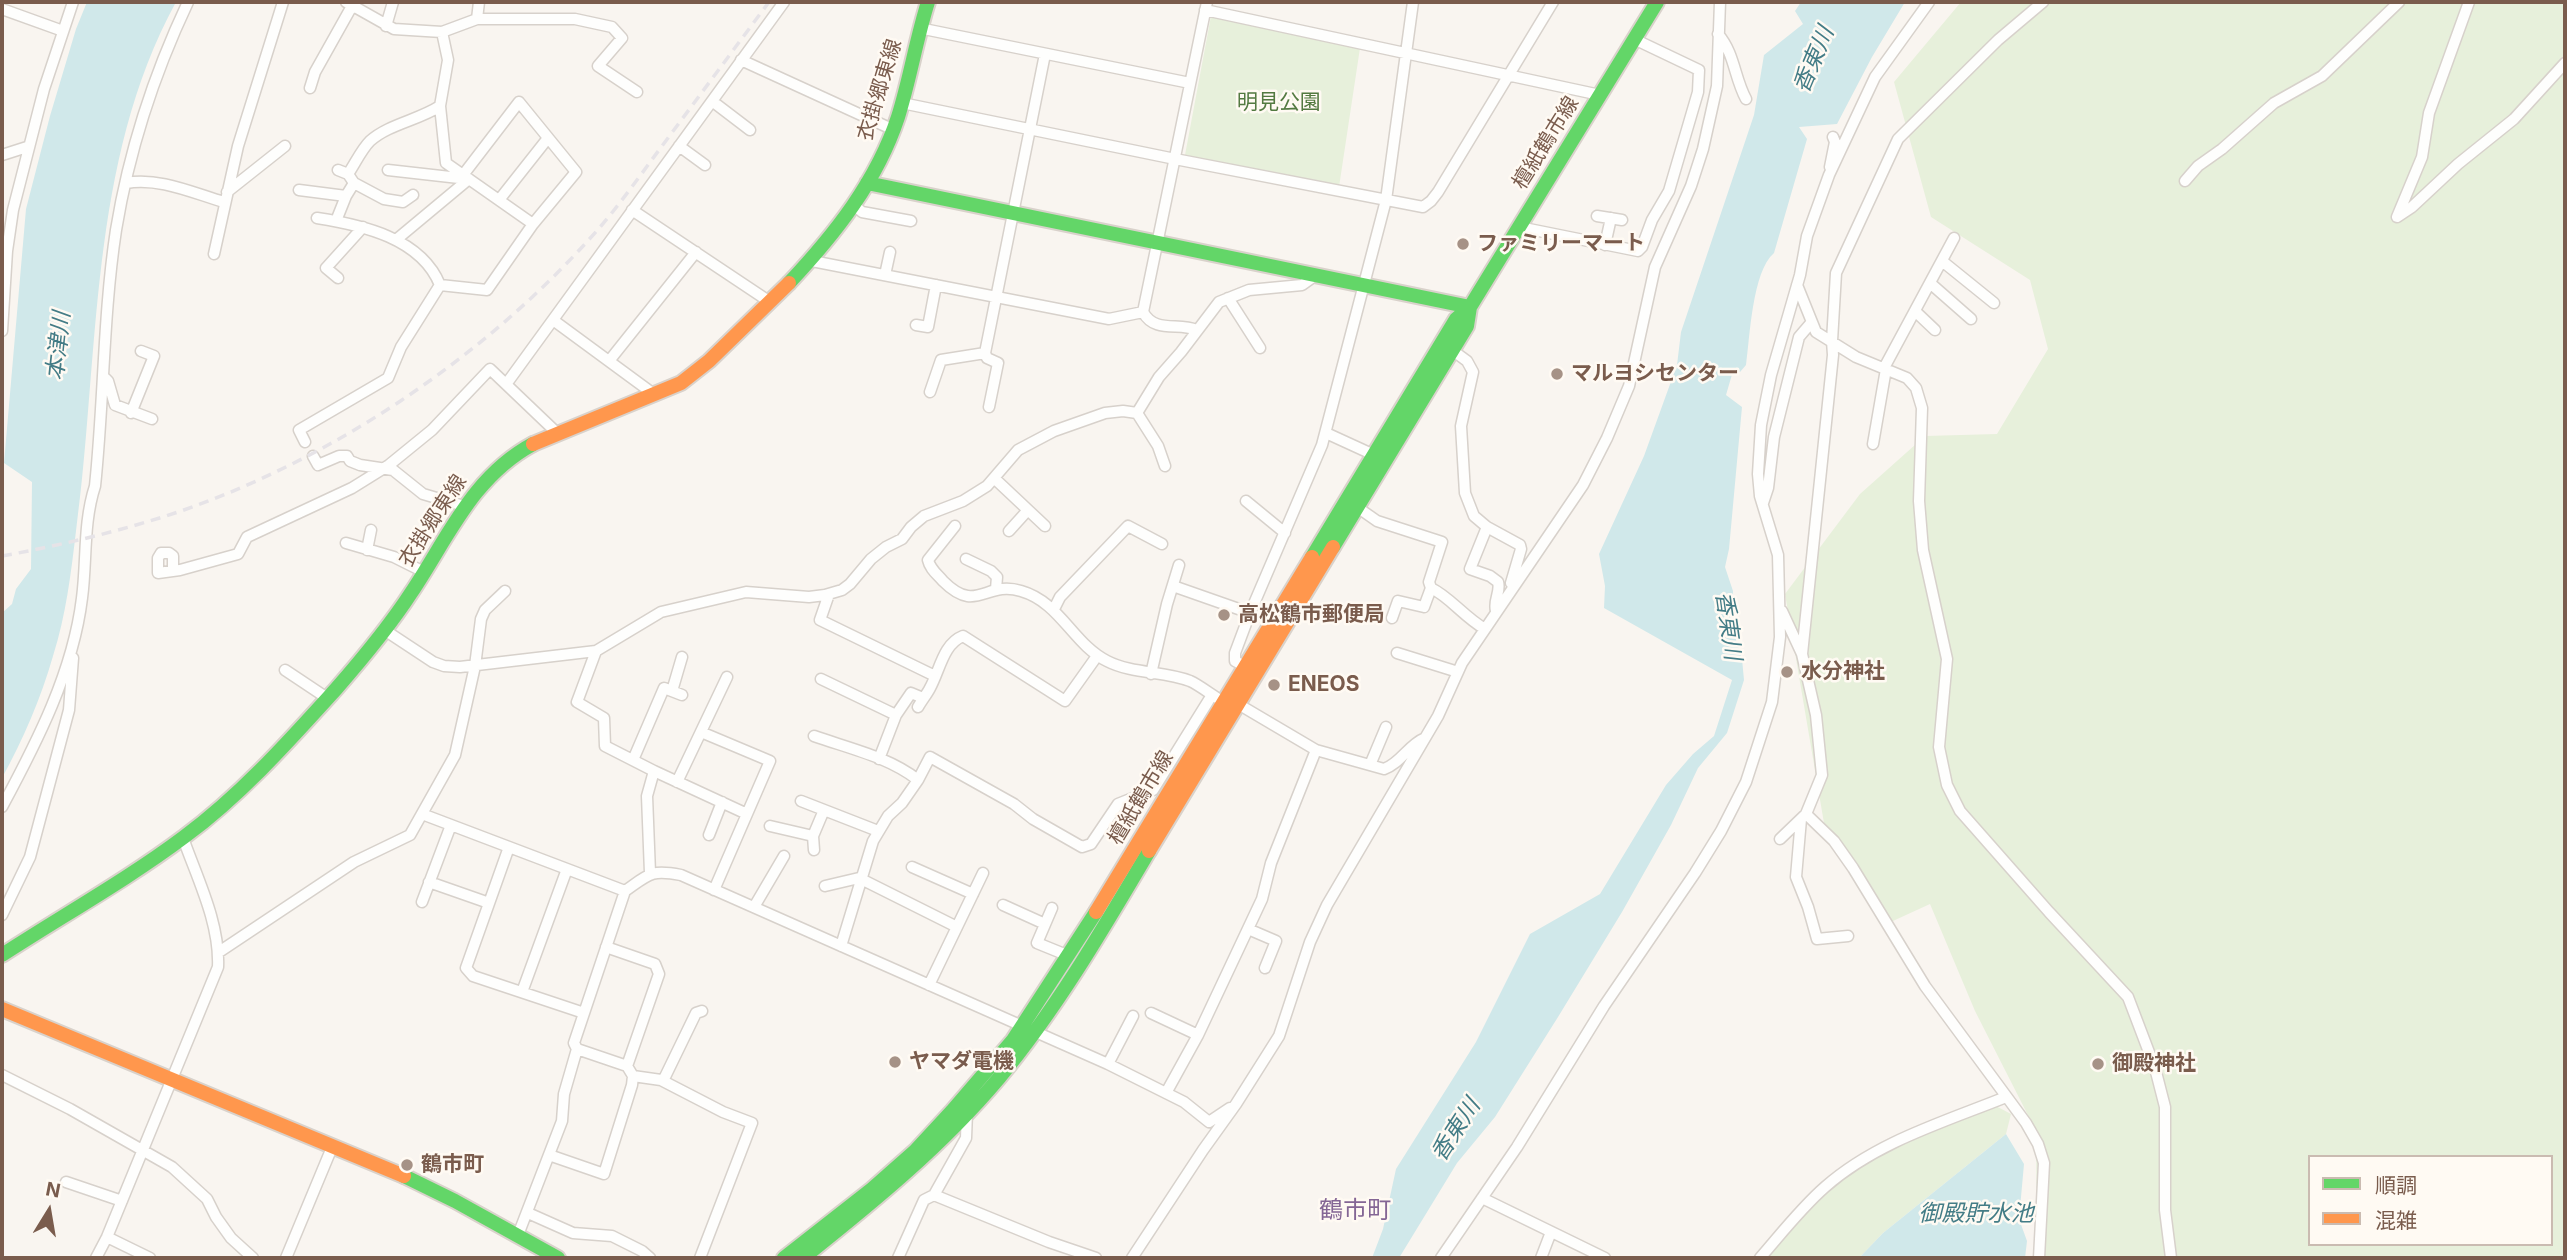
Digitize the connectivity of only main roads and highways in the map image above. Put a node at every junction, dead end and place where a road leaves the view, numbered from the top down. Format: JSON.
{"nodes":[{"id":1,"x":928,"y":2,"type":"edge"},
{"id":2,"x":1657,"y":2,"type":"edge"},
{"id":3,"x":867,"y":183,"type":"junction"},
{"id":4,"x":1470,"y":307,"type":"junction"},
{"id":5,"x":1252,"y":670,"type":"junction"},
{"id":6,"x":1226,"y":700,"type":"junction"},
{"id":7,"x":2,"y":955,"type":"edge"},
{"id":8,"x":2,"y":1009,"type":"edge"},
{"id":9,"x":1028,"y":1029,"type":"junction"},
{"id":10,"x":558,"y":1258,"type":"edge"},
{"id":11,"x":784,"y":1258,"type":"edge"},
{"id":12,"x":803,"y":1258,"type":"edge"}],
"edges":[{"from":1,"to":3,"type":"main road","name":"衣掛郷東線"},
{"from":2,"to":4,"type":"main road","name":"檀紙鶴市線"},
{"from":3,"to":4,"type":"main road"},
{"from":3,"to":7,"type":"main road","name":"衣掛郷東線"},
{"from":4,"to":5,"type":"main road","name":"檀紙鶴市線"},
{"from":4,"to":5,"type":"main road","name":"檀紙鶴市線"},
{"from":5,"to":6,"type":"main road","name":"檀紙鶴市線"},
{"from":6,"to":9,"type":"main road","name":"檀紙鶴市線"},
{"from":6,"to":9,"type":"main road","name":"檀紙鶴市線"},
{"from":8,"to":10,"type":"main road"},
{"from":9,"to":11,"type":"main road","name":"檀紙鶴市線"},
{"from":9,"to":12,"type":"main road","name":"檀紙鶴市線"}]}
